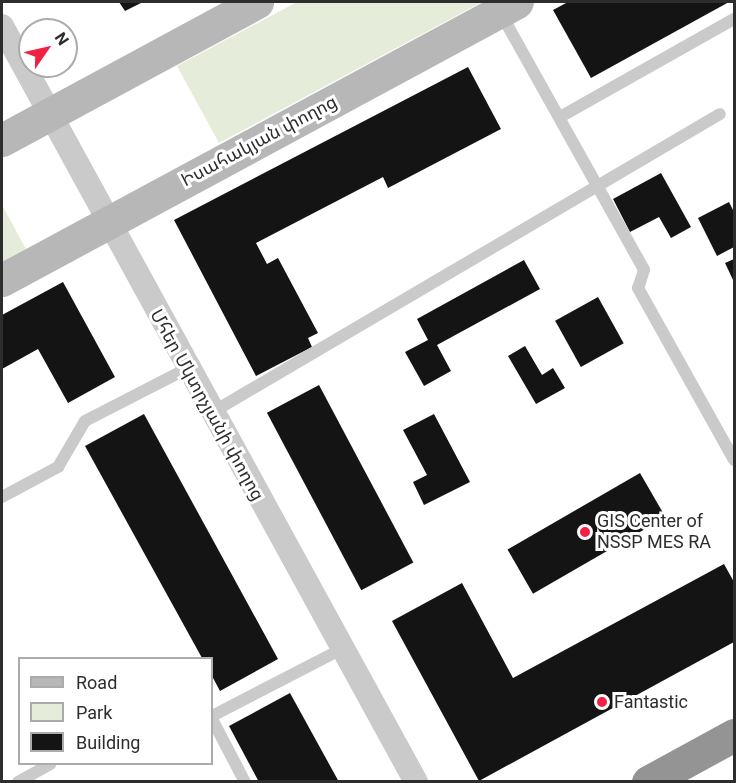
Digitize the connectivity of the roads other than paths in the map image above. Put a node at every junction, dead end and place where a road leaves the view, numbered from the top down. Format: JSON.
{"nodes":[{"id":1,"x":257,"y":2,"type":"edge"},
{"id":2,"x":508,"y":6,"type":"edge"},
{"id":3,"x":735,"y":19,"type":"edge"},
{"id":4,"x":2,"y":26,"type":"edge"},
{"id":5,"x":49,"y":114,"type":"junction"},
{"id":6,"x":720,"y":114,"type":"dead end"},
{"id":7,"x":560,"y":117,"type":"junction"},
{"id":8,"x":2,"y":140,"type":"edge"},
{"id":9,"x":597,"y":186,"type":"junction"},
{"id":10,"x":107,"y":222,"type":"junction"},
{"id":11,"x":2,"y":280,"type":"edge"},
{"id":12,"x":186,"y":369,"type":"junction"},
{"id":13,"x":211,"y":413,"type":"junction"},
{"id":14,"x":735,"y":460,"type":"edge"},
{"id":15,"x":2,"y":496,"type":"edge"},
{"id":16,"x":342,"y":649,"type":"junction"},
{"id":17,"x":213,"y":717,"type":"edge"},
{"id":18,"x":213,"y":720,"type":"edge"},
{"id":19,"x":735,"y":735,"type":"edge"},
{"id":20,"x":48,"y":765,"type":"edge"},
{"id":21,"x":18,"y":782,"type":"edge"},
{"id":22,"x":245,"y":782,"type":"edge"},
{"id":23,"x":416,"y":782,"type":"edge"},
{"id":24,"x":648,"y":782,"type":"edge"}],
"edges":[{"from":1,"to":5,"type":"street"},
{"from":2,"to":7,"type":"lane"},
{"from":2,"to":10,"type":"street","name":"Իսահակյան փողոց"},
{"from":3,"to":7,"type":"lane"},
{"from":4,"to":5,"type":"street","name":"Մհեր Մկտրչյանի փողոց"},
{"from":5,"to":8,"type":"street"},
{"from":5,"to":10,"type":"street","name":"Մհեր Մկտրչյանի փողոց"},
{"from":6,"to":9,"type":"lane"},
{"from":7,"to":9,"type":"lane"},
{"from":9,"to":13,"type":"lane"},
{"from":9,"to":14,"type":"lane"},
{"from":10,"to":11,"type":"street","name":"Իսահակյան փողոց"},
{"from":10,"to":12,"type":"street","name":"Մհեր Մկտրչյանի փողոց"},
{"from":12,"to":13,"type":"street","name":"Մհեր Մկտրչյանի փողոց"},
{"from":12,"to":15,"type":"lane"},
{"from":13,"to":16,"type":"street","name":"Մհեր Մկտրչյանի փողոց"},
{"from":16,"to":17,"type":"lane"},
{"from":16,"to":23,"type":"street","name":"Մհեր Մկտրչյանի փողոց"},
{"from":18,"to":22,"type":"lane"},
{"from":19,"to":24,"type":"highway"},
{"from":20,"to":21,"type":"lane"}]}
